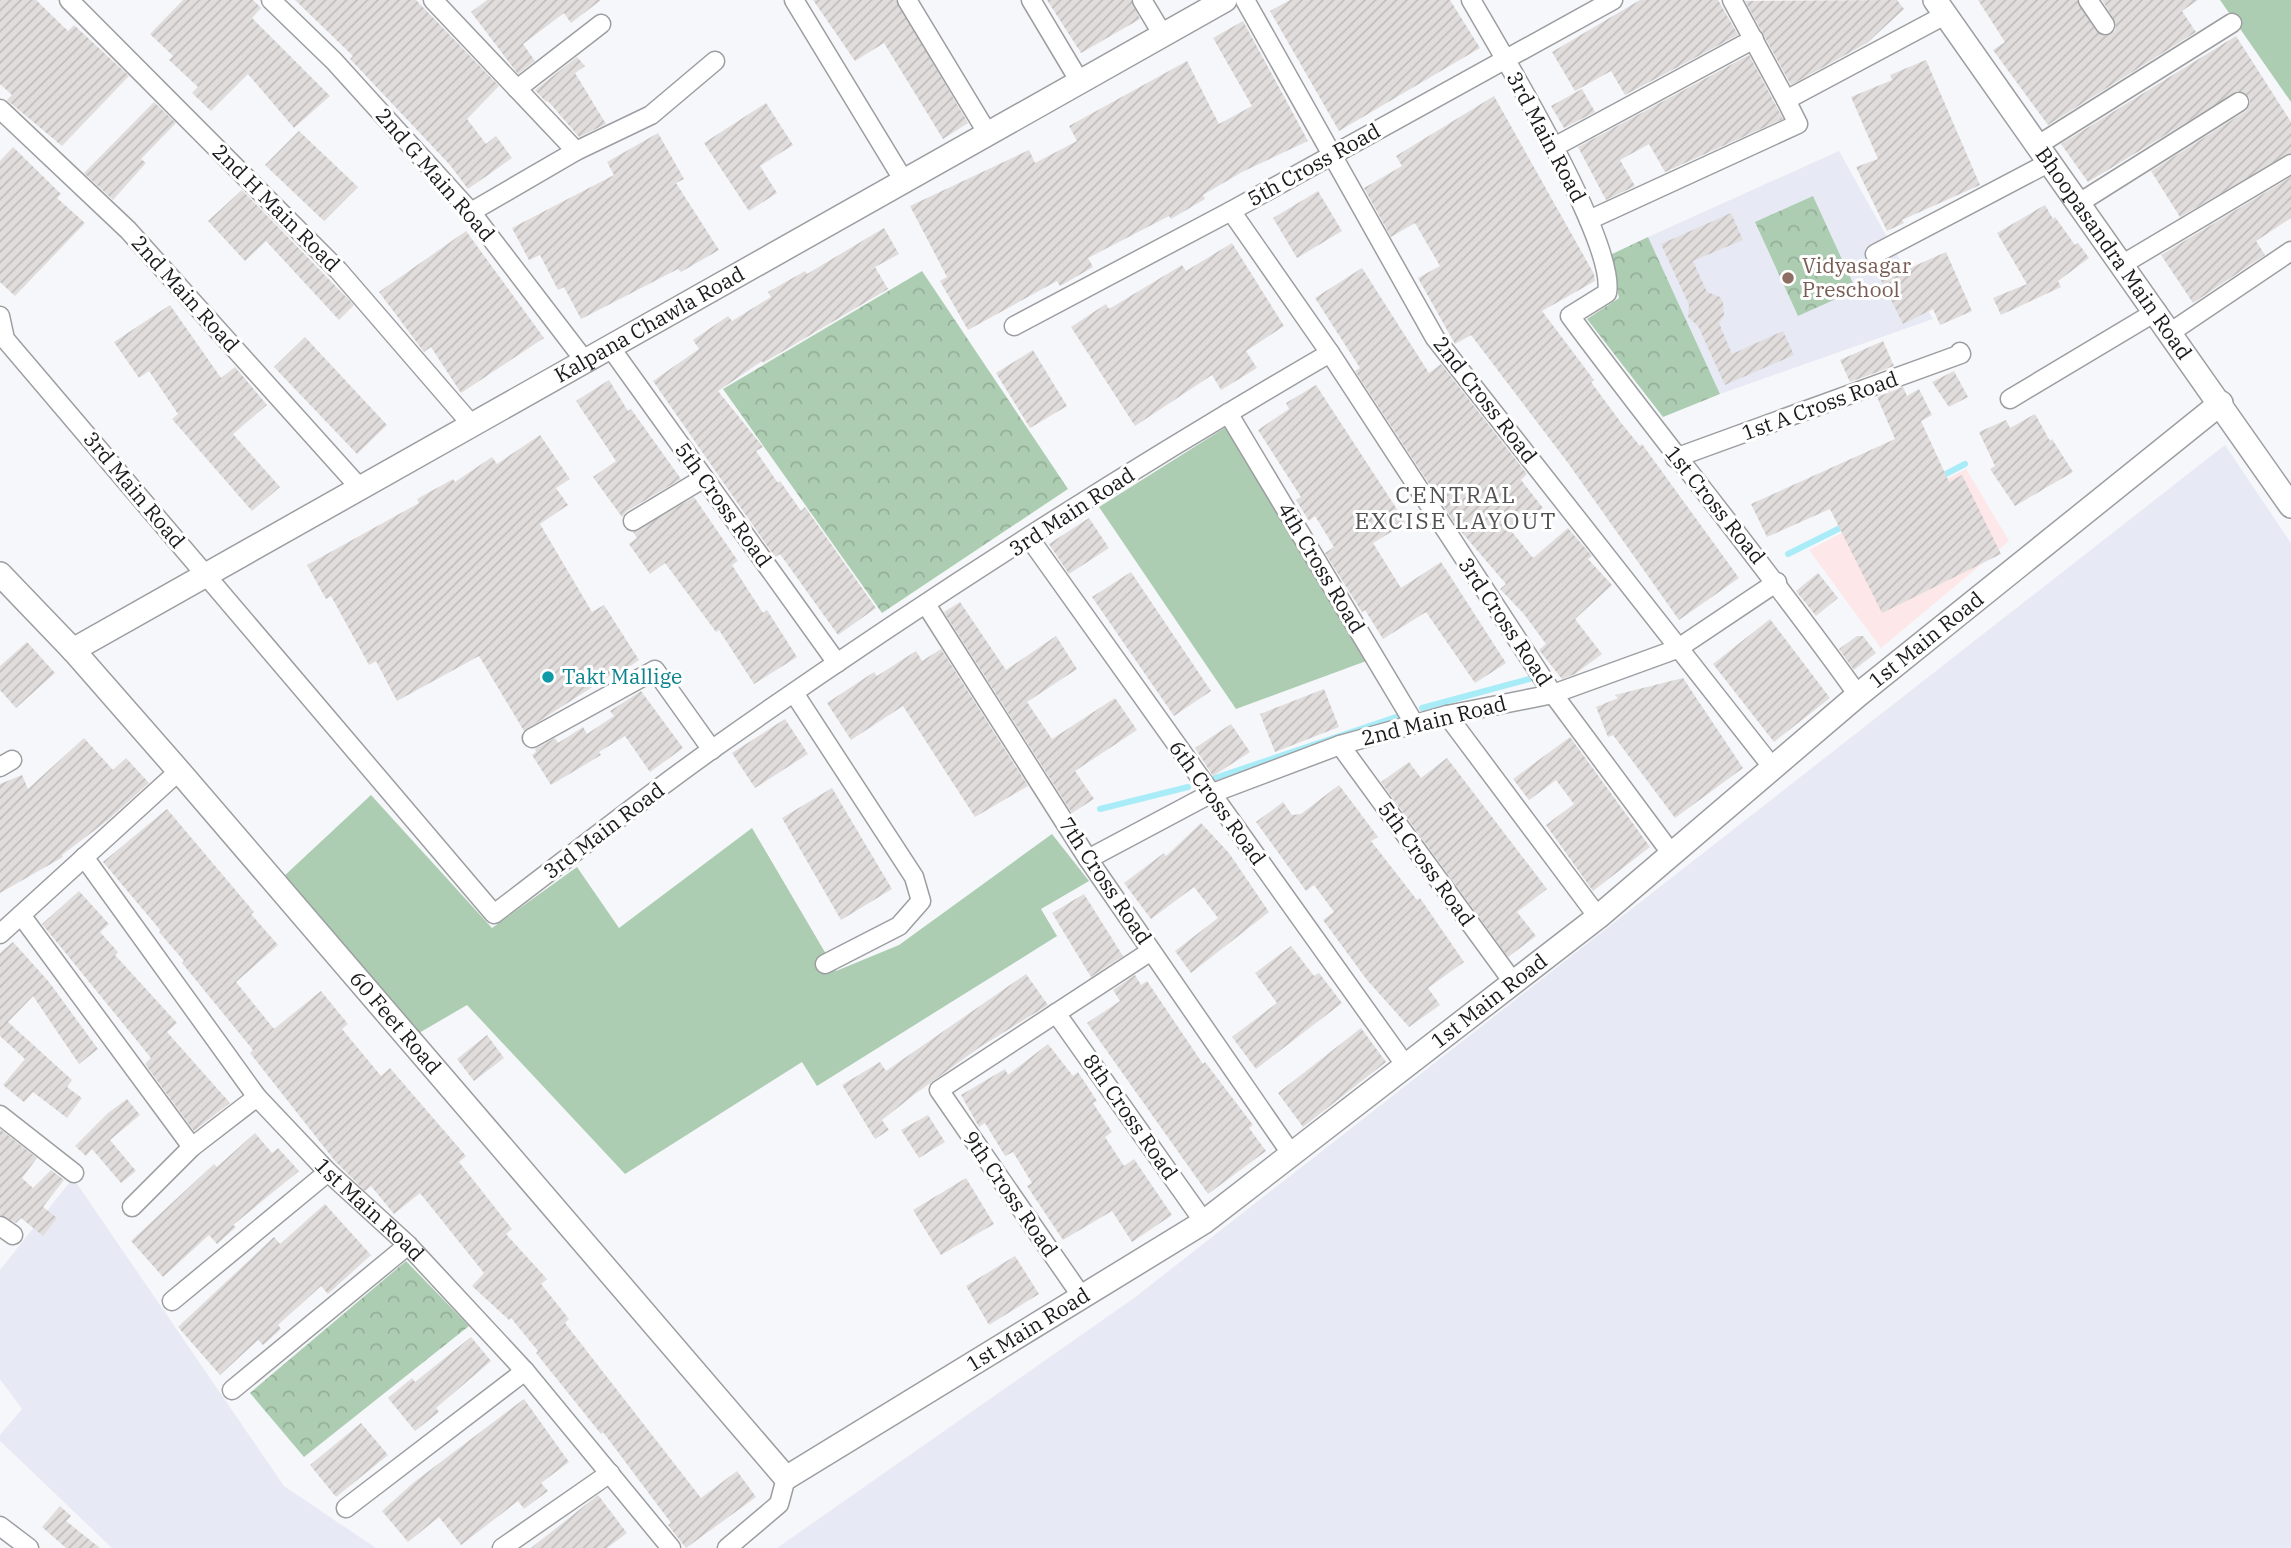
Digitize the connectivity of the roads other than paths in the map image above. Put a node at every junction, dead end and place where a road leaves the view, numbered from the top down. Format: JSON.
{"nodes":[{"id":1,"x":69,"y":0,"type":"edge"},
{"id":2,"x":271,"y":0,"type":"edge"},
{"id":3,"x":460,"y":0,"type":"edge"},
{"id":4,"x":794,"y":0,"type":"edge"},
{"id":5,"x":907,"y":0,"type":"edge"},
{"id":6,"x":1031,"y":0,"type":"edge"},
{"id":7,"x":1142,"y":0,"type":"edge"},
{"id":8,"x":1224,"y":0,"type":"edge"},
{"id":9,"x":1245,"y":0,"type":"edge"},
{"id":10,"x":1471,"y":0,"type":"edge"},
{"id":11,"x":1613,"y":0,"type":"edge"},
{"id":12,"x":1732,"y":0,"type":"edge"},
{"id":13,"x":2088,"y":0,"type":"edge"},
{"id":14,"x":439,"y":6,"type":"edge"},
{"id":15,"x":1940,"y":7,"type":"edge"},
{"id":16,"x":2232,"y":23,"type":"dead end"},
{"id":17,"x":601,"y":24,"type":"dead end"},
{"id":18,"x":2105,"y":25,"type":"dead end"},
{"id":19,"x":1163,"y":35,"type":"junction"},
{"id":20,"x":1754,"y":39,"type":"junction"},
{"id":21,"x":715,"y":61,"type":"dead end"},
{"id":22,"x":1506,"y":61,"type":"junction"},
{"id":23,"x":1080,"y":82,"type":"junction"},
{"id":24,"x":517,"y":89,"type":"junction"},
{"id":25,"x":1786,"y":100,"type":"junction"},
{"id":26,"x":2239,"y":102,"type":"dead end"},
{"id":27,"x":0,"y":109,"type":"edge"},
{"id":28,"x":988,"y":134,"type":"junction"},
{"id":29,"x":1553,"y":148,"type":"junction"},
{"id":30,"x":576,"y":151,"type":"junction"},
{"id":31,"x":2044,"y":153,"type":"junction"},
{"id":32,"x":1331,"y":156,"type":"junction"},
{"id":33,"x":2291,"y":163,"type":"edge"},
{"id":34,"x":904,"y":181,"type":"junction"},
{"id":35,"x":2079,"y":203,"type":"junction"},
{"id":36,"x":1231,"y":211,"type":"junction"},
{"id":37,"x":471,"y":212,"type":"junction"},
{"id":38,"x":1588,"y":220,"type":"junction"},
{"id":39,"x":2291,"y":251,"type":"edge"},
{"id":40,"x":1875,"y":254,"type":"dead end"},
{"id":41,"x":2123,"y":264,"type":"junction"},
{"id":42,"x":2157,"y":311,"type":"junction"},
{"id":43,"x":0,"y":316,"type":"edge"},
{"id":44,"x":1570,"y":316,"type":"joint"},
{"id":45,"x":1014,"y":326,"type":"dead end"},
{"id":46,"x":2171,"y":332,"type":"junction"},
{"id":47,"x":610,"y":347,"type":"junction"},
{"id":48,"x":1960,"y":352,"type":"dead end"},
{"id":49,"x":1330,"y":353,"type":"junction"},
{"id":50,"x":585,"y":361,"type":"junction"},
{"id":51,"x":2010,"y":400,"type":"dead end"},
{"id":52,"x":2221,"y":403,"type":"junction"},
{"id":53,"x":1227,"y":413,"type":"junction"},
{"id":54,"x":472,"y":425,"type":"junction"},
{"id":55,"x":1675,"y":458,"type":"junction"},
{"id":56,"x":704,"y":478,"type":"junction"},
{"id":57,"x":360,"y":488,"type":"junction"},
{"id":58,"x":2291,"y":506,"type":"edge"},
{"id":59,"x":633,"y":521,"type":"dead end"},
{"id":60,"x":1030,"y":539,"type":"junction"},
{"id":61,"x":0,"y":574,"type":"edge"},
{"id":62,"x":207,"y":575,"type":"junction"},
{"id":63,"x":1777,"y":582,"type":"junction"},
{"id":64,"x":926,"y":606,"type":"junction"},
{"id":65,"x":1677,"y":649,"type":"junction"},
{"id":66,"x":73,"y":650,"type":"junction"},
{"id":67,"x":837,"y":663,"type":"junction"},
{"id":68,"x":794,"y":693,"type":"junction"},
{"id":69,"x":1553,"y":694,"type":"junction"},
{"id":70,"x":1858,"y":695,"type":"junction"},
{"id":71,"x":1447,"y":715,"type":"junction"},
{"id":72,"x":1414,"y":723,"type":"junction"},
{"id":73,"x":532,"y":738,"type":"dead end"},
{"id":74,"x":1340,"y":745,"type":"junction"},
{"id":75,"x":712,"y":750,"type":"junction"},
{"id":76,"x":1773,"y":768,"type":"junction"},
{"id":77,"x":179,"y":771,"type":"junction"},
{"id":78,"x":1210,"y":794,"type":"junction"},
{"id":79,"x":1671,"y":853,"type":"junction"},
{"id":80,"x":84,"y":858,"type":"junction"},
{"id":81,"x":1088,"y":859,"type":"junction"},
{"id":82,"x":22,"y":915,"type":"junction"},
{"id":83,"x":1598,"y":917,"type":"junction"},
{"id":84,"x":0,"y":934,"type":"edge"},
{"id":85,"x":1151,"y":951,"type":"junction"},
{"id":86,"x":825,"y":964,"type":"dead end"},
{"id":87,"x":1513,"y":982,"type":"junction"},
{"id":88,"x":1056,"y":1013,"type":"junction"},
{"id":89,"x":1405,"y":1066,"type":"junction"},
{"id":90,"x":257,"y":1097,"type":"junction"},
{"id":91,"x":0,"y":1115,"type":"edge"},
{"id":92,"x":192,"y":1147,"type":"junction"},
{"id":93,"x":1290,"y":1152,"type":"junction"},
{"id":94,"x":74,"y":1172,"type":"dead end"},
{"id":95,"x":328,"y":1172,"type":"junction"},
{"id":96,"x":132,"y":1207,"type":"dead end"},
{"id":97,"x":1204,"y":1222,"type":"junction"},
{"id":98,"x":408,"y":1245,"type":"junction"},
{"id":99,"x":1082,"y":1297,"type":"junction"},
{"id":100,"x":172,"y":1301,"type":"dead end"},
{"id":101,"x":525,"y":1371,"type":"junction"},
{"id":102,"x":232,"y":1390,"type":"dead end"},
{"id":103,"x":610,"y":1473,"type":"junction"},
{"id":104,"x":786,"y":1478,"type":"junction"},
{"id":105,"x":346,"y":1508,"type":"dead end"},
{"id":106,"x":0,"y":1526,"type":"edge"},
{"id":107,"x":29,"y":1548,"type":"edge"},
{"id":108,"x":502,"y":1548,"type":"edge"},
{"id":109,"x":671,"y":1548,"type":"edge"},
{"id":110,"x":727,"y":1548,"type":"edge"}],
"edges":[{"from":1,"to":54,"type":"street","name":"2nd H Main Road"},
{"from":2,"to":37,"type":"street","name":"2nd G Main Road"},
{"from":3,"to":14,"type":"street"},
{"from":4,"to":34,"type":"street"},
{"from":5,"to":28,"type":"street"},
{"from":6,"to":23,"type":"street"},
{"from":7,"to":19,"type":"street"},
{"from":8,"to":19,"type":"street","name":"Kalpana Chawla Road"},
{"from":9,"to":32,"type":"street","name":"2nd Cross Road"},
{"from":10,"to":22,"type":"street","name":"3rd Main Road"},
{"from":11,"to":22,"type":"street","name":"5th Cross Road"},
{"from":12,"to":20,"type":"street"},
{"from":13,"to":18,"type":"street"},
{"from":14,"to":24,"type":"street"},
{"from":15,"to":25,"type":"street"},
{"from":15,"to":31,"type":"street","name":"Bhoopasandra Main Road"},
{"from":16,"to":31,"type":"street"},
{"from":17,"to":24,"type":"street"},
{"from":19,"to":23,"type":"street","name":"Kalpana Chawla Road"},
{"from":20,"to":25,"type":"street"},
{"from":20,"to":29,"type":"street"},
{"from":21,"to":30,"type":"street"},
{"from":22,"to":29,"type":"street","name":"3rd Main Road"},
{"from":22,"to":32,"type":"street","name":"5th Cross Road"},
{"from":23,"to":28,"type":"street","name":"Kalpana Chawla Road"},
{"from":24,"to":30,"type":"street"},
{"from":25,"to":38,"type":"street"},
{"from":26,"to":35,"type":"street"},
{"from":27,"to":57,"type":"street","name":"2nd Main Road"},
{"from":28,"to":34,"type":"street","name":"Kalpana Chawla Road"},
{"from":29,"to":38,"type":"street","name":"3rd Main Road"},
{"from":30,"to":37,"type":"street"},
{"from":31,"to":35,"type":"street","name":"Bhoopasandra Main Road"},
{"from":31,"to":40,"type":"street"},
{"from":32,"to":36,"type":"street","name":"5th Cross Road"},
{"from":32,"to":65,"type":"street","name":"2nd Cross Road"},
{"from":33,"to":41,"type":"street"},
{"from":34,"to":47,"type":"street","name":"Kalpana Chawla Road"},
{"from":35,"to":41,"type":"street","name":"Bhoopasandra Main Road"},
{"from":36,"to":45,"type":"street","name":"5th Cross Road"},
{"from":36,"to":49,"type":"street","name":"3rd Cross Road"},
{"from":37,"to":50,"type":"street","name":"2nd G Main Road"},
{"from":38,"to":44,"type":"street","name":"3rd Main Road"},
{"from":39,"to":46,"type":"street"},
{"from":41,"to":42,"type":"street","name":"Bhoopasandra Main Road"},
{"from":42,"to":46,"type":"street","name":"Bhoopasandra Main Road"},
{"from":42,"to":51,"type":"street"},
{"from":43,"to":62,"type":"street","name":"3rd Main Road"},
{"from":44,"to":55,"type":"street","name":"1st Cross Road"},
{"from":46,"to":52,"type":"street","name":"Bhoopasandra Main Road"},
{"from":47,"to":50,"type":"street","name":"Kalpana Chawla Road"},
{"from":47,"to":56,"type":"street","name":"5th Cross Road"},
{"from":48,"to":55,"type":"street","name":"1st A Cross Road"},
{"from":49,"to":53,"type":"street","name":"3rd Main Road"},
{"from":49,"to":69,"type":"street","name":"3rd Cross Road"},
{"from":50,"to":54,"type":"street","name":"Kalpana Chawla Road"},
{"from":52,"to":58,"type":"street","name":"Bhoopasandra Main Road"},
{"from":52,"to":70,"type":"street","name":"1st Main Road"},
{"from":53,"to":60,"type":"street","name":"3rd Main Road"},
{"from":53,"to":72,"type":"street","name":"4th Cross Road"},
{"from":54,"to":57,"type":"street","name":"Kalpana Chawla Road"},
{"from":55,"to":63,"type":"street","name":"1st Cross Road"},
{"from":56,"to":59,"type":"street"},
{"from":56,"to":67,"type":"street","name":"5th Cross Road"},
{"from":57,"to":62,"type":"street","name":"Kalpana Chawla Road"},
{"from":60,"to":64,"type":"street","name":"3rd Main Road"},
{"from":60,"to":78,"type":"street","name":"6th Cross Road"},
{"from":61,"to":66,"type":"street","name":"60 Feet Road"},
{"from":62,"to":66,"type":"street","name":"Kalpana Chawla Road"},
{"from":62,"to":75,"type":"street","name":"3rd Main Road"},
{"from":63,"to":65,"type":"street","name":"2nd Main Road"},
{"from":63,"to":70,"type":"street","name":"1st Cross Road"},
{"from":64,"to":67,"type":"street","name":"3rd Main Road"},
{"from":64,"to":81,"type":"street","name":"7th Cross Road"},
{"from":65,"to":69,"type":"street","name":"2nd Main Road"},
{"from":65,"to":76,"type":"street","name":"2nd Cross Road"},
{"from":66,"to":77,"type":"street","name":"60 Feet Road"},
{"from":67,"to":68,"type":"street","name":"3rd Main Road"},
{"from":68,"to":75,"type":"street","name":"3rd Main Road"},
{"from":68,"to":86,"type":"street"},
{"from":69,"to":71,"type":"street","name":"2nd Main Road"},
{"from":69,"to":79,"type":"street","name":"3rd Cross Road"},
{"from":70,"to":76,"type":"street","name":"1st Main Road"},
{"from":71,"to":72,"type":"street","name":"2nd Main Road"},
{"from":71,"to":83,"type":"street"},
{"from":72,"to":74,"type":"street","name":"2nd Main Road"},
{"from":73,"to":75,"type":"street"},
{"from":74,"to":78,"type":"street","name":"2nd Main Road"},
{"from":74,"to":87,"type":"street","name":"5th Cross Road"},
{"from":76,"to":79,"type":"street","name":"1st Main Road"},
{"from":77,"to":80,"type":"street"},
{"from":77,"to":104,"type":"street","name":"60 Feet Road"},
{"from":78,"to":81,"type":"street","name":"2nd Main Road"},
{"from":78,"to":89,"type":"street","name":"6th Cross Road"},
{"from":79,"to":83,"type":"street","name":"1st Main Road"},
{"from":80,"to":82,"type":"street"},
{"from":80,"to":90,"type":"street","name":"1st Main Road"},
{"from":81,"to":85,"type":"street","name":"7th Cross Road"},
{"from":82,"to":84,"type":"street"},
{"from":82,"to":92,"type":"street"},
{"from":83,"to":87,"type":"street","name":"1st Main Road"},
{"from":85,"to":88,"type":"street"},
{"from":85,"to":93,"type":"street","name":"7th Cross Road"},
{"from":87,"to":89,"type":"street","name":"1st Main Road"},
{"from":88,"to":97,"type":"street","name":"8th Cross Road"},
{"from":88,"to":99,"type":"street","name":"9th Cross Road"},
{"from":89,"to":93,"type":"street","name":"1st Main Road"},
{"from":90,"to":92,"type":"street"},
{"from":90,"to":95,"type":"street","name":"1st Main Road"},
{"from":91,"to":94,"type":"street"},
{"from":92,"to":96,"type":"street"},
{"from":93,"to":97,"type":"street","name":"1st Main Road"},
{"from":95,"to":98,"type":"street","name":"1st Main Road"},
{"from":95,"to":100,"type":"street"},
{"from":97,"to":99,"type":"street","name":"1st Main Road"},
{"from":98,"to":101,"type":"street","name":"1st Main Road"},
{"from":98,"to":102,"type":"street"},
{"from":99,"to":104,"type":"street","name":"1st Main Road"},
{"from":101,"to":103,"type":"street","name":"1st Main Road"},
{"from":101,"to":105,"type":"street"},
{"from":103,"to":108,"type":"street"},
{"from":103,"to":109,"type":"street","name":"1st Main Road"},
{"from":104,"to":110,"type":"street"},
{"from":106,"to":107,"type":"street"}]}
